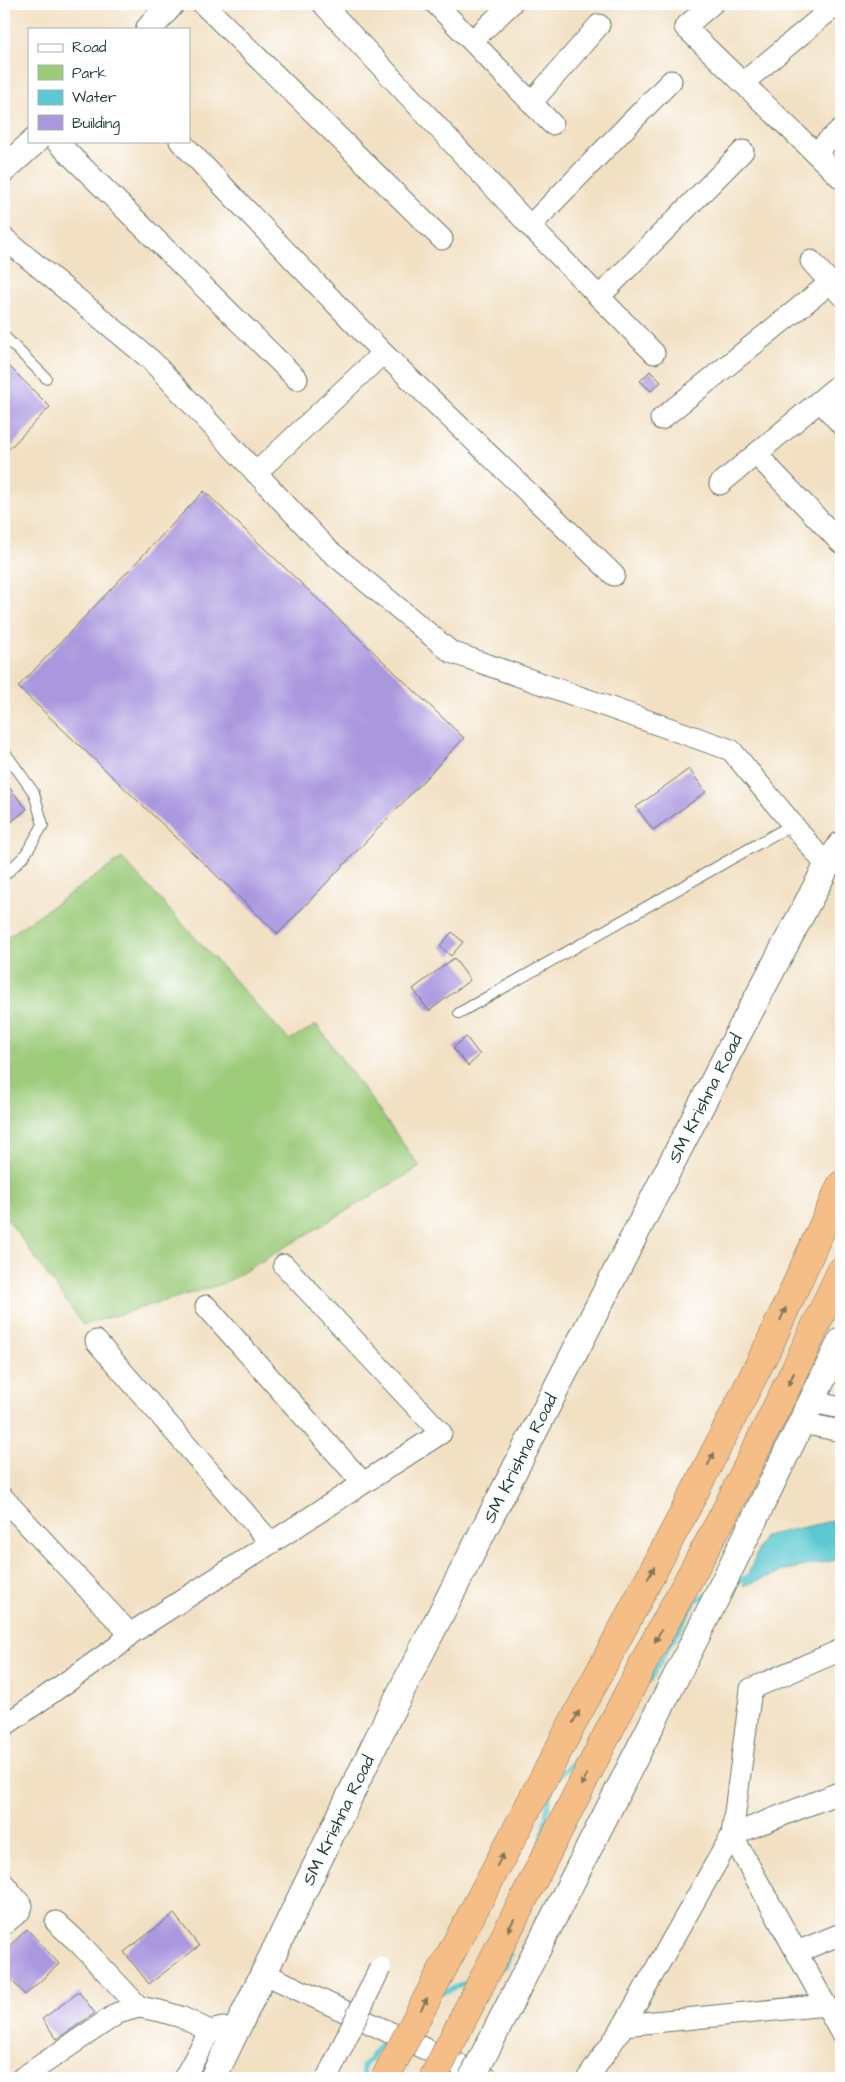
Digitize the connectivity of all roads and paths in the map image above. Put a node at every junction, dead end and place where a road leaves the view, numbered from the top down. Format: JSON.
{"nodes":[{"id":1,"x":202,"y":4,"type":"edge"},
{"id":2,"x":322,"y":4,"type":"edge"},
{"id":3,"x":436,"y":4,"type":"edge"},
{"id":4,"x":511,"y":4,"type":"edge"},
{"id":5,"x":712,"y":4,"type":"edge"},
{"id":6,"x":837,"y":4,"type":"edge"},
{"id":7,"x":599,"y":25,"type":"dead end"},
{"id":8,"x":472,"y":41,"type":"junction"},
{"id":9,"x":671,"y":81,"type":"dead end"},
{"id":10,"x":743,"y":83,"type":"junction"},
{"id":11,"x":532,"y":102,"type":"junction"},
{"id":12,"x":552,"y":124,"type":"dead end"},
{"id":13,"x":841,"y":129,"type":"edge"},
{"id":14,"x":34,"y":142,"type":"edge"},
{"id":15,"x":57,"y":142,"type":"edge"},
{"id":16,"x":181,"y":142,"type":"edge"},
{"id":17,"x":743,"y":151,"type":"dead end"},
{"id":18,"x":815,"y":153,"type":"junction"},
{"id":19,"x":4,"y":169,"type":"edge"},
{"id":20,"x":841,"y":178,"type":"edge"},
{"id":21,"x":530,"y":226,"type":"junction"},
{"id":22,"x":4,"y":238,"type":"edge"},
{"id":23,"x":442,"y":239,"type":"dead end"},
{"id":24,"x":811,"y":261,"type":"dead end"},
{"id":25,"x":835,"y":289,"type":"edge"},
{"id":26,"x":599,"y":297,"type":"junction"},
{"id":27,"x":4,"y":336,"type":"edge"},
{"id":28,"x":383,"y":353,"type":"junction"},
{"id":29,"x":654,"y":353,"type":"dead end"},
{"id":30,"x":46,"y":378,"type":"dead end"},
{"id":31,"x":297,"y":379,"type":"dead end"},
{"id":32,"x":841,"y":383,"type":"edge"},
{"id":33,"x":820,"y":401,"type":"junction"},
{"id":34,"x":661,"y":419,"type":"dead end"},
{"id":35,"x":841,"y":424,"type":"edge"},
{"id":36,"x":756,"y":454,"type":"junction"},
{"id":37,"x":256,"y":473,"type":"junction"},
{"id":38,"x":720,"y":484,"type":"dead end"},
{"id":39,"x":841,"y":543,"type":"edge"},
{"id":40,"x":614,"y":575,"type":"dead end"},
{"id":41,"x":4,"y":751,"type":"edge"},
{"id":42,"x":793,"y":824,"type":"junction"},
{"id":43,"x":834,"y":856,"type":"edge"},
{"id":44,"x":4,"y":876,"type":"edge"},
{"id":45,"x":459,"y":1013,"type":"dead end"},
{"id":46,"x":841,"y":1185,"type":"edge"},
{"id":47,"x":284,"y":1264,"type":"dead end"},
{"id":48,"x":841,"y":1271,"type":"edge"},
{"id":49,"x":206,"y":1306,"type":"dead end"},
{"id":50,"x":96,"y":1341,"type":"dead end"},
{"id":51,"x":841,"y":1341,"type":"edge"},
{"id":52,"x":841,"y":1408,"type":"edge"},
{"id":53,"x":807,"y":1412,"type":"junction"},
{"id":54,"x":841,"y":1431,"type":"edge"},
{"id":55,"x":363,"y":1483,"type":"junction"},
{"id":56,"x":4,"y":1499,"type":"edge"},
{"id":57,"x":272,"y":1543,"type":"junction"},
{"id":58,"x":130,"y":1634,"type":"junction"},
{"id":59,"x":841,"y":1650,"type":"edge"},
{"id":60,"x":4,"y":1726,"type":"edge"},
{"id":61,"x":841,"y":1792,"type":"edge"},
{"id":62,"x":732,"y":1835,"type":"junction"},
{"id":63,"x":4,"y":1884,"type":"edge"},
{"id":64,"x":56,"y":1922,"type":"dead end"},
{"id":65,"x":4,"y":1924,"type":"edge"},
{"id":66,"x":841,"y":1934,"type":"edge"},
{"id":67,"x":797,"y":1952,"type":"junction"},
{"id":68,"x":380,"y":1968,"type":"dead end"},
{"id":69,"x":263,"y":1973,"type":"junction"},
{"id":70,"x":826,"y":2005,"type":"junction"},
{"id":71,"x":139,"y":2007,"type":"junction"},
{"id":72,"x":238,"y":2025,"type":"junction"},
{"id":73,"x":624,"y":2025,"type":"junction"},
{"id":74,"x":210,"y":2031,"type":"junction"},
{"id":75,"x":841,"y":2034,"type":"edge"},
{"id":76,"x":22,"y":2078,"type":"edge"},
{"id":77,"x":184,"y":2078,"type":"edge"},
{"id":78,"x":213,"y":2078,"type":"edge"},
{"id":79,"x":327,"y":2078,"type":"edge"},
{"id":80,"x":385,"y":2078,"type":"edge"},
{"id":81,"x":433,"y":2078,"type":"edge"},
{"id":82,"x":472,"y":2078,"type":"edge"},
{"id":83,"x":487,"y":2078,"type":"edge"},
{"id":84,"x":588,"y":2078,"type":"edge"}],
"edges":[{"from":1,"to":23,"type":"street"},
{"from":2,"to":21,"type":"street"},
{"from":3,"to":8,"type":"street"},
{"from":4,"to":8,"type":"street"},
{"from":5,"to":10,"type":"street"},
{"from":6,"to":10,"type":"street"},
{"from":7,"to":11,"type":"street"},
{"from":8,"to":11,"type":"street"},
{"from":9,"to":21,"type":"street"},
{"from":10,"to":18,"type":"street"},
{"from":11,"to":12,"type":"street"},
{"from":13,"to":18,"type":"street"},
{"from":14,"to":19,"type":"street"},
{"from":15,"to":31,"type":"street"},
{"from":16,"to":28,"type":"street"},
{"from":17,"to":26,"type":"street"},
{"from":18,"to":20,"type":"street"},
{"from":21,"to":26,"type":"street"},
{"from":22,"to":37,"type":"street"},
{"from":24,"to":25,"type":"street"},
{"from":25,"to":34,"type":"street"},
{"from":26,"to":29,"type":"street"},
{"from":27,"to":30,"type":"lane"},
{"from":28,"to":37,"type":"street"},
{"from":28,"to":40,"type":"street"},
{"from":32,"to":33,"type":"street"},
{"from":33,"to":35,"type":"street"},
{"from":33,"to":36,"type":"street"},
{"from":36,"to":38,"type":"street"},
{"from":36,"to":39,"type":"street"},
{"from":37,"to":42,"type":"street"},
{"from":41,"to":44,"type":"lane"},
{"from":42,"to":43,"type":"street"},
{"from":42,"to":45,"type":"lane"},
{"from":43,"to":69,"type":"street","name":"SM Krishna Road"},
{"from":80,"to":46,"type":"highway","one_way":true,"bridge":true},
{"from":47,"to":55,"type":"street"},
{"from":48,"to":81,"type":"highway","one_way":true,"bridge":true},
{"from":49,"to":55,"type":"street"},
{"from":50,"to":57,"type":"street"},
{"from":51,"to":53,"type":"street"},
{"from":52,"to":53,"type":"street"},
{"from":53,"to":54,"type":"street"},
{"from":53,"to":82,"type":"street","bridge":true},
{"from":55,"to":57,"type":"street"},
{"from":56,"to":58,"type":"street"},
{"from":57,"to":58,"type":"street"},
{"from":58,"to":60,"type":"street"},
{"from":59,"to":62,"type":"street"},
{"from":61,"to":62,"type":"street"},
{"from":62,"to":67,"type":"street"},
{"from":62,"to":73,"type":"street"},
{"from":63,"to":65,"type":"street"},
{"from":64,"to":71,"type":"street"},
{"from":66,"to":67,"type":"street"},
{"from":67,"to":70,"type":"street"},
{"from":68,"to":79,"type":"street","bridge":true},
{"from":69,"to":72,"type":"street","name":"SM Krishna Road"},
{"from":69,"to":83,"type":"street"},
{"from":70,"to":73,"type":"street"},
{"from":70,"to":75,"type":"street"},
{"from":71,"to":74,"type":"street"},
{"from":71,"to":76,"type":"street"},
{"from":72,"to":74,"type":"street"},
{"from":72,"to":78,"type":"street","name":"SM Krishna Road"},
{"from":73,"to":84,"type":"street"},
{"from":74,"to":77,"type":"street"}]}
